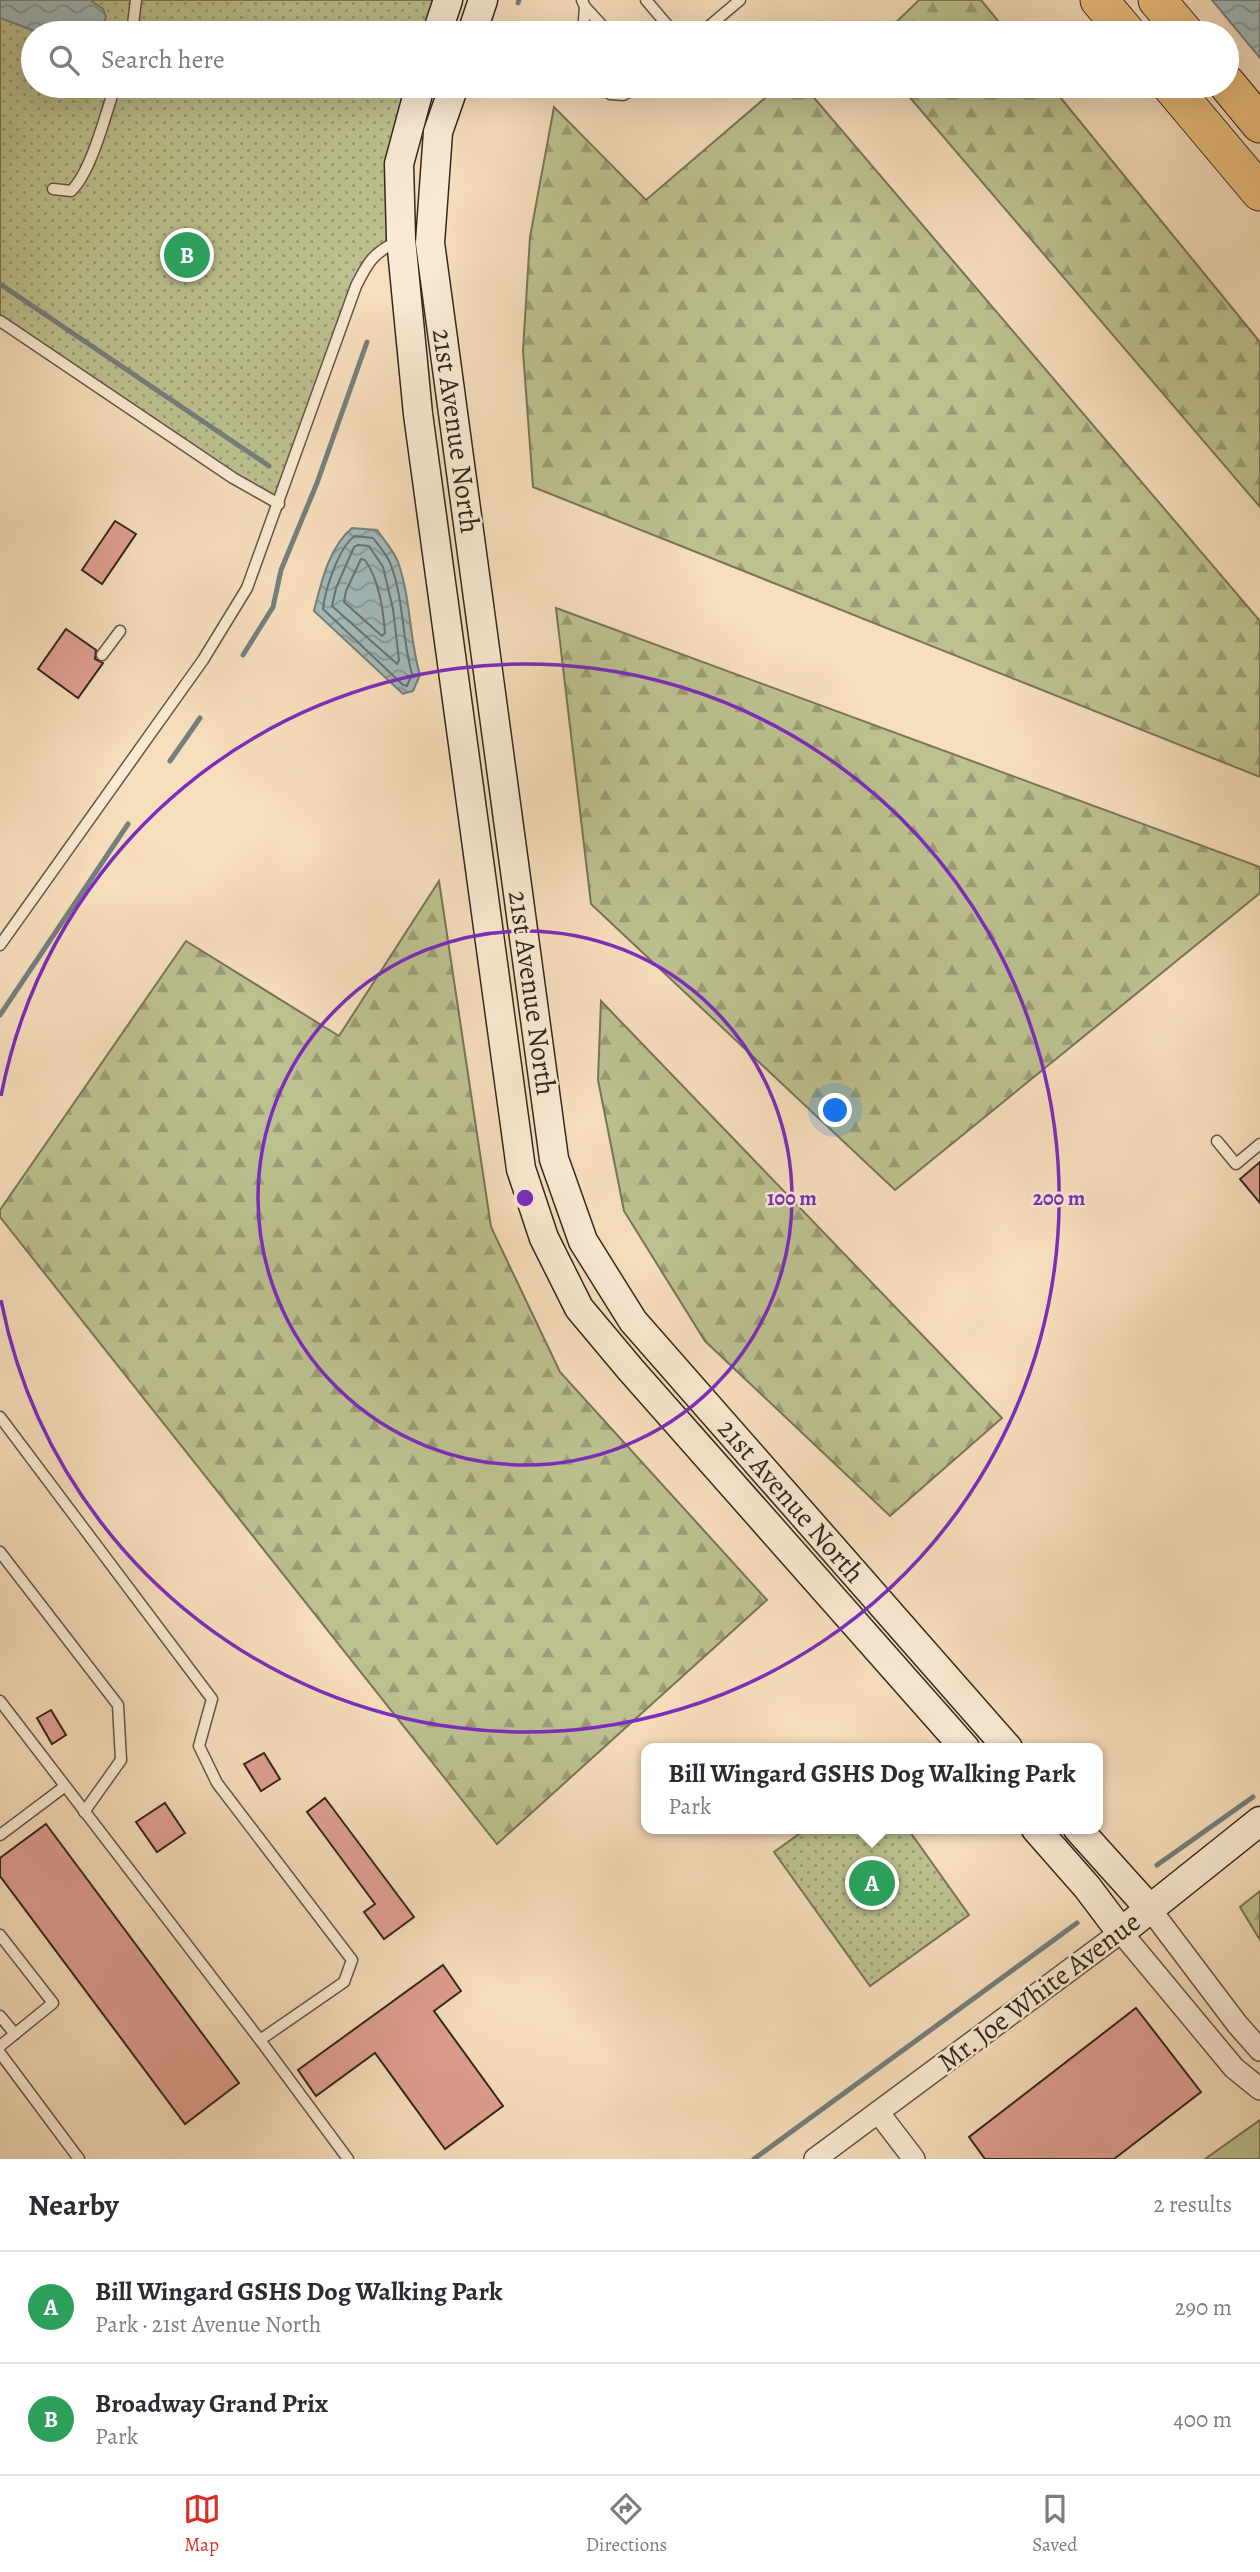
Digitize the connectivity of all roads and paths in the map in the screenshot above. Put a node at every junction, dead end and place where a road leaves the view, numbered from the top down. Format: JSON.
{"nodes":[{"id":1,"x":136,"y":0,"type":"edge"},
{"id":2,"x":448,"y":0,"type":"edge"},
{"id":3,"x":483,"y":0,"type":"edge"},
{"id":4,"x":646,"y":0,"type":"edge"},
{"id":5,"x":740,"y":0,"type":"edge"},
{"id":6,"x":1100,"y":0,"type":"edge"},
{"id":7,"x":1157,"y":0,"type":"edge"},
{"id":8,"x":584,"y":4,"type":"edge"},
{"id":9,"x":133,"y":21,"type":"edge"},
{"id":10,"x":441,"y":21,"type":"edge"},
{"id":11,"x":476,"y":21,"type":"edge"},
{"id":12,"x":599,"y":21,"type":"edge"},
{"id":13,"x":664,"y":21,"type":"edge"},
{"id":14,"x":715,"y":21,"type":"edge"},
{"id":15,"x":1117,"y":21,"type":"edge"},
{"id":16,"x":1175,"y":21,"type":"edge"},
{"id":17,"x":111,"y":98,"type":"edge"},
{"id":18,"x":417,"y":98,"type":"edge"},
{"id":19,"x":450,"y":98,"type":"edge"},
{"id":20,"x":1181,"y":98,"type":"edge"},
{"id":21,"x":1239,"y":98,"type":"edge"},
{"id":22,"x":1260,"y":124,"type":"edge"},
{"id":23,"x":53,"y":189,"type":"dead end"},
{"id":24,"x":1260,"y":192,"type":"edge"},
{"id":25,"x":401,"y":239,"type":"junction"},
{"id":26,"x":0,"y":321,"type":"edge"},
{"id":27,"x":279,"y":504,"type":"junction"},
{"id":28,"x":120,"y":631,"type":"dead end"},
{"id":29,"x":102,"y":655,"type":"dead end"},
{"id":30,"x":0,"y":946,"type":"edge"},
{"id":31,"x":1217,"y":1141,"type":"dead end"},
{"id":32,"x":1260,"y":1144,"type":"edge"},
{"id":33,"x":0,"y":1417,"type":"edge"},
{"id":34,"x":0,"y":1552,"type":"edge"},
{"id":35,"x":0,"y":1701,"type":"edge"},
{"id":36,"x":961,"y":1743,"type":"edge"},
{"id":37,"x":1004,"y":1743,"type":"edge"},
{"id":38,"x":64,"y":1787,"type":"junction"},
{"id":39,"x":84,"y":1812,"type":"junction"},
{"id":40,"x":1260,"y":1821,"type":"edge"},
{"id":41,"x":1040,"y":1834,"type":"edge"},
{"id":42,"x":1082,"y":1834,"type":"edge"},
{"id":43,"x":0,"y":1835,"type":"edge"},
{"id":44,"x":1150,"y":1909,"type":"junction"},
{"id":45,"x":1121,"y":1932,"type":"junction"},
{"id":46,"x":0,"y":1935,"type":"edge"},
{"id":47,"x":0,"y":2016,"type":"edge"},
{"id":48,"x":15,"y":2034,"type":"junction"},
{"id":49,"x":260,"y":2040,"type":"junction"},
{"id":50,"x":0,"y":2046,"type":"edge"},
{"id":51,"x":1260,"y":2050,"type":"edge"},
{"id":52,"x":0,"y":2053,"type":"edge"},
{"id":53,"x":1260,"y":2089,"type":"edge"},
{"id":54,"x":877,"y":2112,"type":"junction"},
{"id":55,"x":79,"y":2159,"type":"edge"},
{"id":56,"x":348,"y":2159,"type":"edge"},
{"id":57,"x":815,"y":2159,"type":"edge"},
{"id":58,"x":915,"y":2159,"type":"edge"}],
"edges":[{"from":1,"to":9,"type":"lane"},
{"from":2,"to":10,"type":"street"},
{"from":3,"to":11,"type":"street"},
{"from":4,"to":13,"type":"lane"},
{"from":5,"to":14,"type":"lane"},
{"from":6,"to":15,"type":"highway"},
{"from":7,"to":16,"type":"highway"},
{"from":8,"to":12,"type":"lane"},
{"from":17,"to":23,"type":"lane"},
{"from":18,"to":25,"type":"street","name":"21st Avenue North"},
{"from":19,"to":37,"type":"street","name":"21st Avenue North"},
{"from":20,"to":24,"type":"highway"},
{"from":21,"to":22,"type":"highway"},
{"from":25,"to":27,"type":"lane"},
{"from":25,"to":36,"type":"street","name":"21st Avenue North"},
{"from":26,"to":27,"type":"lane"},
{"from":27,"to":30,"type":"lane"},
{"from":28,"to":29,"type":"lane"},
{"from":31,"to":32,"type":"lane"},
{"from":33,"to":49,"type":"lane"},
{"from":34,"to":39,"type":"lane"},
{"from":35,"to":38,"type":"lane"},
{"from":38,"to":39,"type":"lane"},
{"from":38,"to":43,"type":"lane"},
{"from":39,"to":49,"type":"lane"},
{"from":40,"to":44,"type":"street","name":"Mr. Joe White Avenue"},
{"from":41,"to":45,"type":"street"},
{"from":42,"to":44,"type":"street"},
{"from":44,"to":45,"type":"street","name":"Mr. Joe White Avenue"},
{"from":44,"to":51,"type":"street"},
{"from":45,"to":53,"type":"street"},
{"from":45,"to":54,"type":"street","name":"Mr. Joe White Avenue"},
{"from":46,"to":48,"type":"lane"},
{"from":47,"to":48,"type":"lane"},
{"from":48,"to":50,"type":"lane"},
{"from":49,"to":56,"type":"lane"},
{"from":52,"to":55,"type":"lane"},
{"from":54,"to":57,"type":"street","name":"Mr. Joe White Avenue"},
{"from":54,"to":58,"type":"street"}]}
